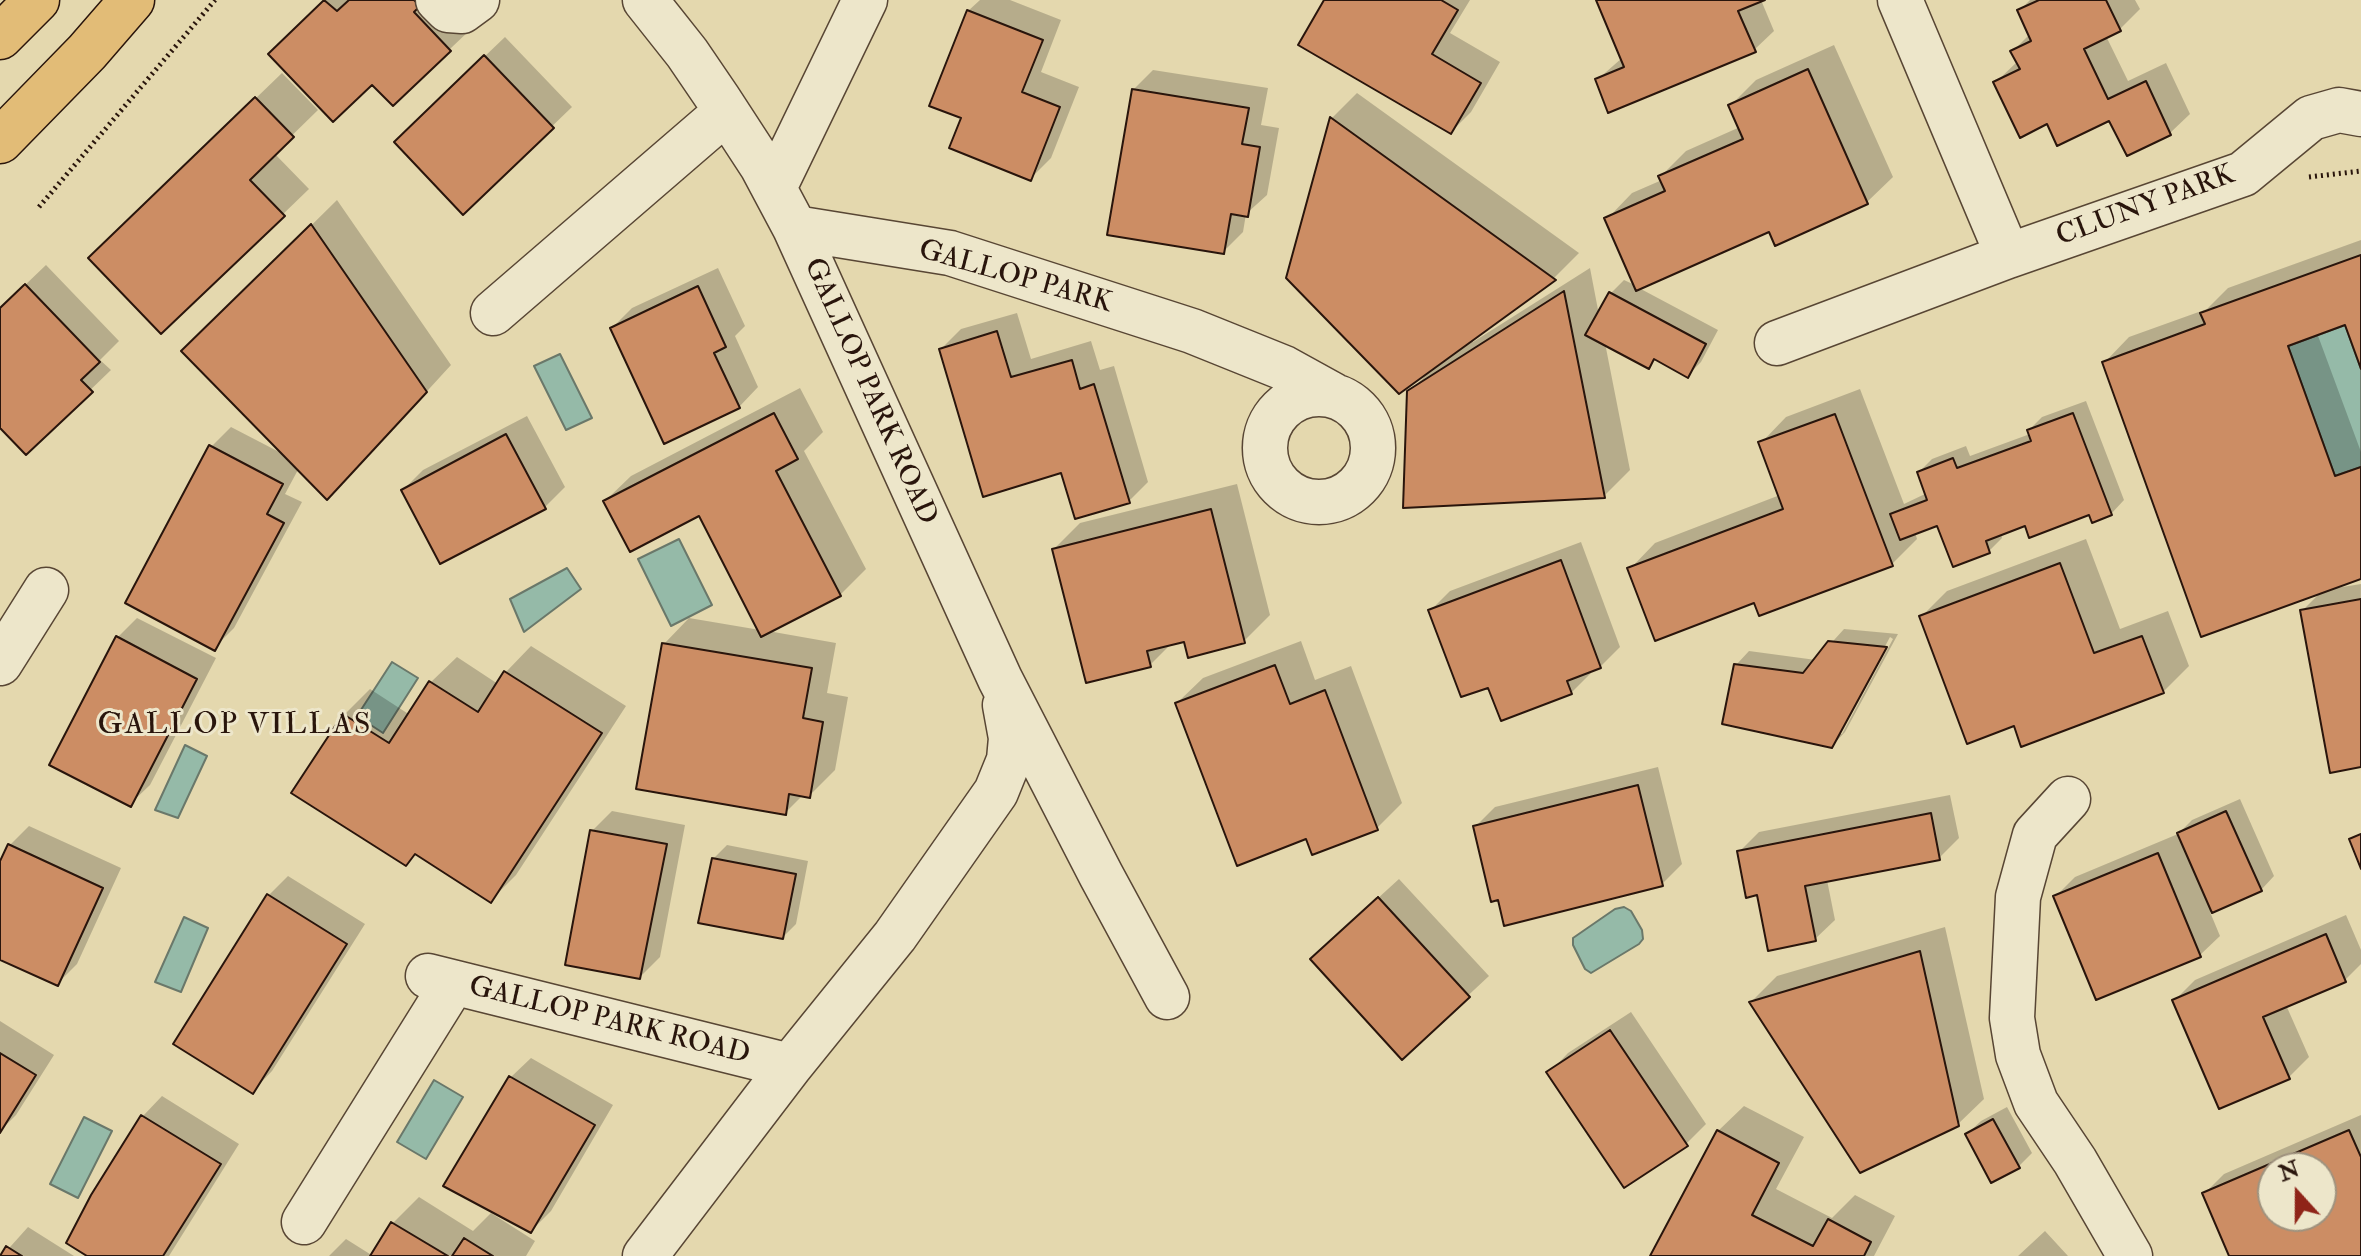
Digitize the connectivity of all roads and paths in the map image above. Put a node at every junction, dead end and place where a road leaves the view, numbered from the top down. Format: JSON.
{"nodes":[{"id":1,"x":37,"y":0,"type":"edge"},
{"id":2,"x":132,"y":0,"type":"edge"},
{"id":3,"x":150,"y":0,"type":"edge"},
{"id":4,"x":215,"y":0,"type":"edge"},
{"id":5,"x":438,"y":0,"type":"edge"},
{"id":6,"x":477,"y":0,"type":"edge"},
{"id":7,"x":645,"y":0,"type":"edge"},
{"id":8,"x":865,"y":0,"type":"edge"},
{"id":9,"x":1900,"y":0,"type":"edge"},
{"id":10,"x":0,"y":37,"type":"edge"},
{"id":11,"x":87,"y":52,"type":"junction"},
{"id":12,"x":726,"y":112,"type":"junction"},
{"id":13,"x":2361,"y":114,"type":"edge"},
{"id":14,"x":0,"y":141,"type":"edge"},
{"id":15,"x":774,"y":188,"type":"junction"},
{"id":16,"x":39,"y":207,"type":"dead end"},
{"id":17,"x":795,"y":228,"type":"junction"},
{"id":18,"x":2008,"y":256,"type":"junction"},
{"id":19,"x":493,"y":313,"type":"dead end"},
{"id":20,"x":1777,"y":343,"type":"dead end"},
{"id":21,"x":1230,"y":346,"type":"junction"},
{"id":22,"x":1333,"y":395,"type":"junction"},
{"id":23,"x":1264,"y":435,"type":"junction"},
{"id":24,"x":46,"y":590,"type":"dead end"},
{"id":25,"x":0,"y":663,"type":"edge"},
{"id":26,"x":1000,"y":679,"type":"junction"},
{"id":27,"x":2068,"y":799,"type":"dead end"},
{"id":28,"x":1167,"y":997,"type":"dead end"},
{"id":29,"x":790,"y":1066,"type":"junction"},
{"id":30,"x":304,"y":1222,"type":"dead end"},
{"id":31,"x":645,"y":1256,"type":"edge"},
{"id":32,"x":2130,"y":1256,"type":"edge"}],
"edges":[{"from":1,"to":10,"type":"highway"},
{"from":2,"to":11,"type":"highway"},
{"from":3,"to":11,"type":"highway"},
{"from":4,"to":16,"type":"path"},
{"from":5,"to":6,"type":"street"},
{"from":7,"to":12,"type":"street","name":"GALLOP PARK ROAD"},
{"from":8,"to":15,"type":"street"},
{"from":9,"to":18,"type":"street"},
{"from":11,"to":14,"type":"highway"},
{"from":12,"to":15,"type":"street","name":"GALLOP PARK ROAD"},
{"from":12,"to":19,"type":"street"},
{"from":13,"to":18,"type":"street","name":"CLUNY PARK"},
{"from":15,"to":17,"type":"street","name":"GALLOP PARK ROAD"},
{"from":17,"to":21,"type":"street","name":"GALLOP PARK"},
{"from":17,"to":26,"type":"street","name":"GALLOP PARK ROAD"},
{"from":18,"to":20,"type":"street","name":"CLUNY PARK"},
{"from":21,"to":22,"type":"street","name":"GALLOP PARK"},
{"from":21,"to":23,"type":"street","name":"GALLOP PARK"},
{"from":22,"to":23,"type":"street"},
{"from":22,"to":23,"type":"street","name":"GALLOP PARK"},
{"from":24,"to":25,"type":"street"},
{"from":26,"to":28,"type":"street","name":"GALLOP PARK ROAD"},
{"from":26,"to":29,"type":"street","name":"GALLOP PARK ROAD"},
{"from":27,"to":32,"type":"street"},
{"from":29,"to":30,"type":"street","name":"GALLOP PARK ROAD"},
{"from":29,"to":31,"type":"street","name":"GALLOP PARK ROAD"}]}
